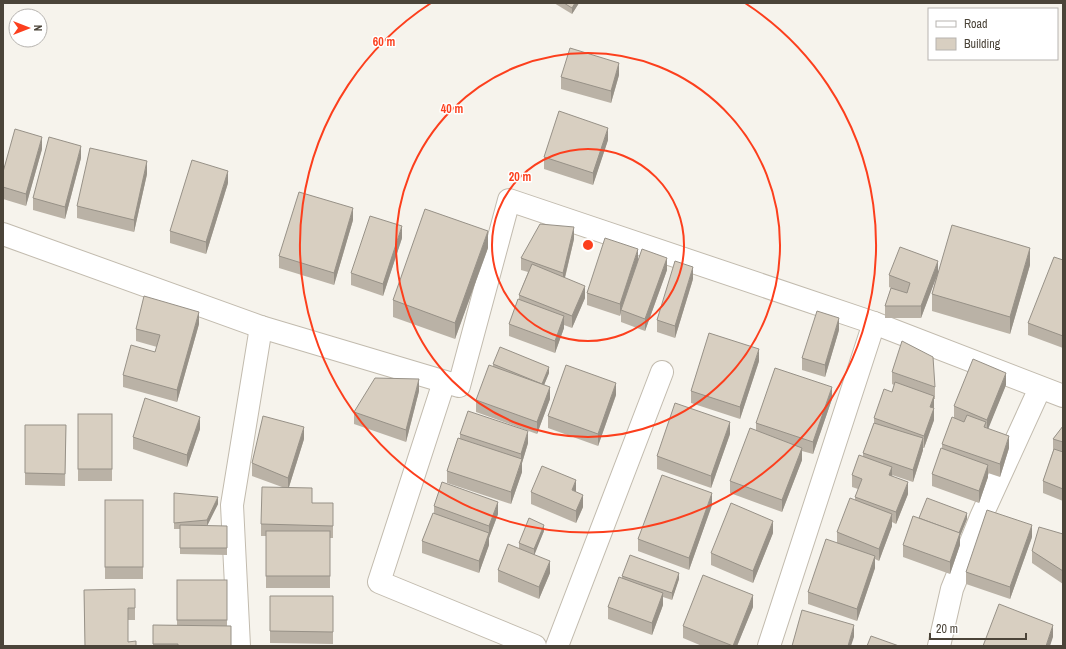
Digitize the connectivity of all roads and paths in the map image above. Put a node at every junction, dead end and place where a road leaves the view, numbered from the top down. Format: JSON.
{"nodes":[{"id":1,"x":3,"y":234,"type":"edge"},
{"id":2,"x":874,"y":323,"type":"junction"},
{"id":3,"x":261,"y":327,"type":"junction"},
{"id":4,"x":662,"y":372,"type":"dead end"},
{"id":5,"x":444,"y":382,"type":"junction"},
{"id":6,"x":1040,"y":388,"type":"junction"},
{"id":7,"x":1063,"y":396,"type":"edge"},
{"id":8,"x":239,"y":646,"type":"edge"},
{"id":9,"x":535,"y":646,"type":"edge"},
{"id":10,"x":557,"y":646,"type":"edge"},
{"id":11,"x":769,"y":646,"type":"edge"},
{"id":12,"x":939,"y":646,"type":"edge"}],
"edges":[{"from":1,"to":3,"type":"street"},
{"from":2,"to":5,"type":"street"},
{"from":2,"to":6,"type":"street"},
{"from":2,"to":11,"type":"street"},
{"from":3,"to":5,"type":"street"},
{"from":3,"to":8,"type":"street"},
{"from":4,"to":10,"type":"street"},
{"from":5,"to":9,"type":"street"},
{"from":6,"to":7,"type":"street"},
{"from":6,"to":12,"type":"street"}]}
